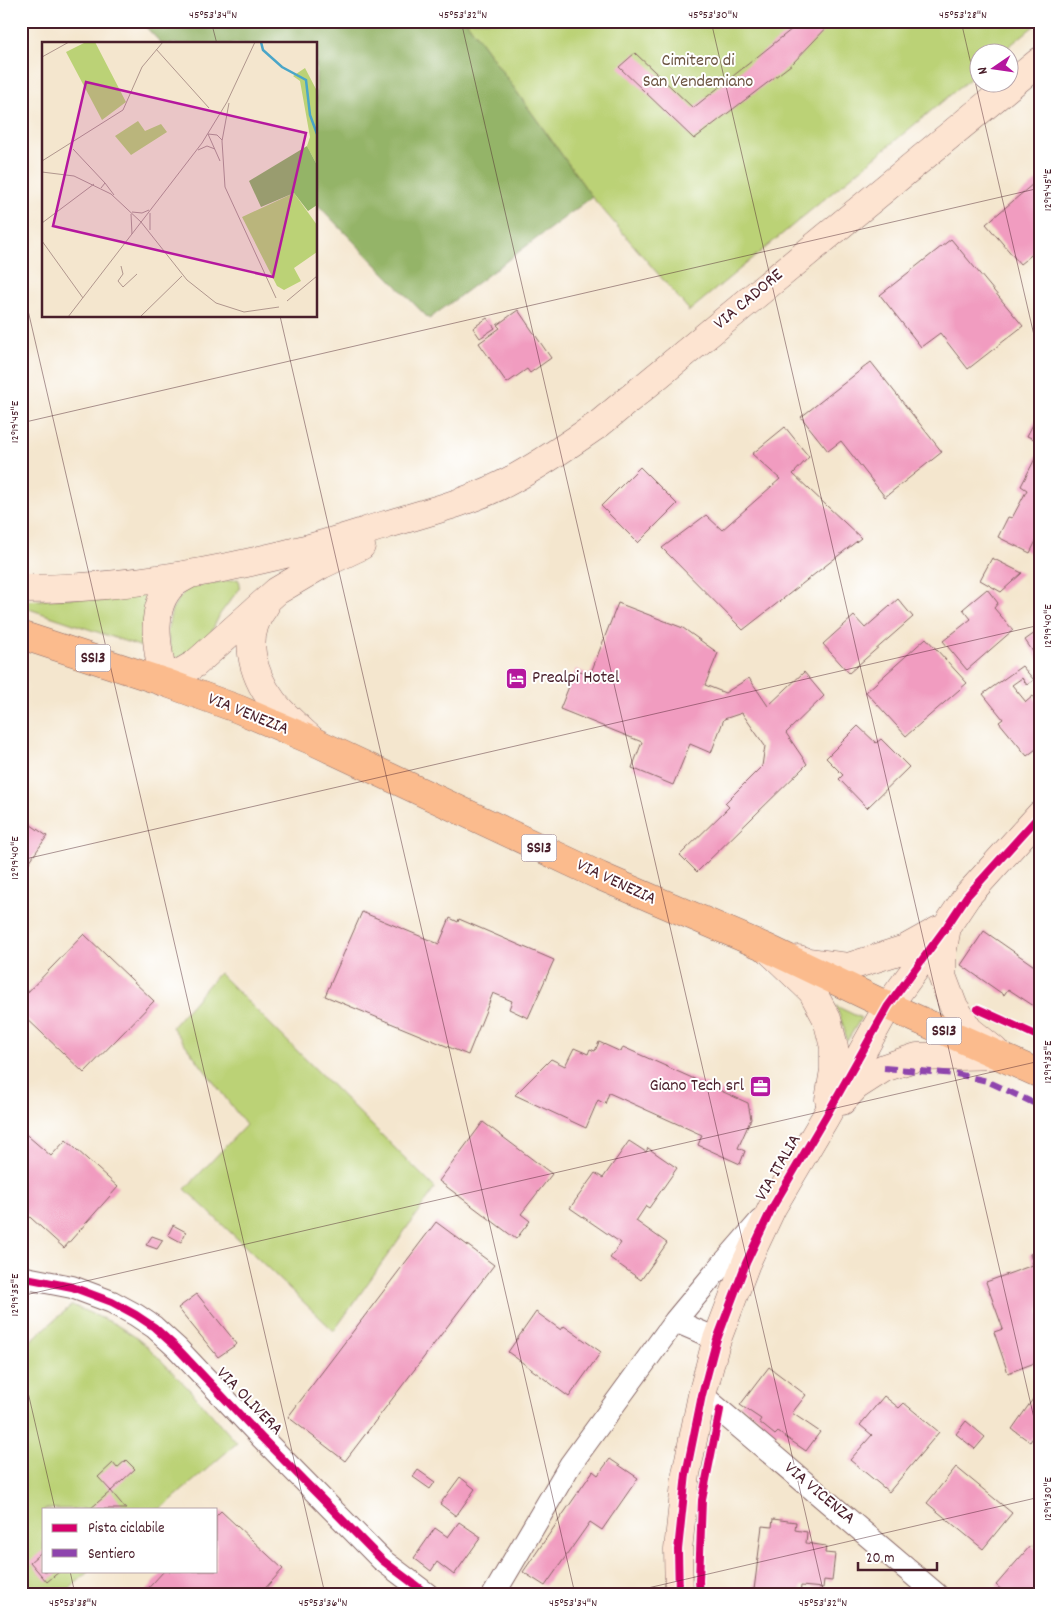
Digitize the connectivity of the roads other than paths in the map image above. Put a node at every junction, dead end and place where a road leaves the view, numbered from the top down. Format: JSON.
{"nodes":[{"id":1,"x":1040,"y":61,"type":"edge"},
{"id":2,"x":439,"y":508,"type":"junction"},
{"id":3,"x":190,"y":574,"type":"junction"},
{"id":4,"x":21,"y":589,"type":"edge"},
{"id":5,"x":277,"y":591,"type":"junction"},
{"id":6,"x":21,"y":635,"type":"edge"},
{"id":7,"x":164,"y":682,"type":"junction"},
{"id":8,"x":313,"y":742,"type":"junction"},
{"id":9,"x":1040,"y":815,"type":"edge"},
{"id":10,"x":947,"y":926,"type":"junction"},
{"id":11,"x":767,"y":948,"type":"junction"},
{"id":12,"x":888,"y":1006,"type":"junction"},
{"id":13,"x":1000,"y":1055,"type":"junction"},
{"id":14,"x":1040,"y":1074,"type":"edge"},
{"id":15,"x":825,"y":1118,"type":"junction"},
{"id":16,"x":772,"y":1207,"type":"junction"},
{"id":17,"x":21,"y":1277,"type":"edge"},
{"id":18,"x":675,"y":1321,"type":"junction"},
{"id":19,"x":716,"y":1342,"type":"junction"},
{"id":20,"x":702,"y":1394,"type":"junction"},
{"id":21,"x":427,"y":1594,"type":"edge"},
{"id":22,"x":494,"y":1594,"type":"edge"},
{"id":23,"x":679,"y":1594,"type":"edge"},
{"id":24,"x":936,"y":1594,"type":"edge"}],
"edges":[{"from":1,"to":2,"type":"main road","name":"VIA CADORE"},
{"from":2,"to":3,"type":"main road"},
{"from":2,"to":5,"type":"main road"},
{"from":3,"to":4,"type":"main road"},
{"from":3,"to":7,"type":"main road"},
{"from":5,"to":7,"type":"main road"},
{"from":5,"to":8,"type":"main road"},
{"from":6,"to":7,"type":"main road","number":"SS13"},
{"from":7,"to":8,"type":"main road","name":"VIA VENEZIA","number":"SS13"},
{"from":8,"to":11,"type":"main road","name":"VIA VENEZIA","number":"SS13"},
{"from":9,"to":10,"type":"main road","name":"VIA ITALIA"},
{"from":10,"to":11,"type":"main road","name":"VIA ITALIA"},
{"from":10,"to":12,"type":"main road","name":"VIA ITALIA"},
{"from":10,"to":13,"type":"main road","name":"VIA ITALIA"},
{"from":11,"to":12,"type":"main road","name":"VIA VENEZIA","number":"SS13"},
{"from":11,"to":15,"type":"main road","name":"VIA ITALIA"},
{"from":12,"to":13,"type":"main road","name":"VIA VENEZIA","number":"SS13"},
{"from":12,"to":15,"type":"main road","name":"VIA ITALIA"},
{"from":13,"to":14,"type":"main road","name":"VIA VENEZIA","number":"SS13"},
{"from":13,"to":15,"type":"main road","name":"VIA ITALIA"},
{"from":15,"to":16,"type":"main road","name":"VIA ITALIA"},
{"from":16,"to":18,"type":"street"},
{"from":16,"to":19,"type":"main road","name":"VIA ITALIA"},
{"from":17,"to":21,"type":"street","name":"VIA OLIVERA"},
{"from":18,"to":19,"type":"street"},
{"from":18,"to":22,"type":"street"},
{"from":19,"to":20,"type":"main road","name":"VIA ITALIA"},
{"from":20,"to":23,"type":"main road","name":"VIA ITALIA"},
{"from":20,"to":24,"type":"street","name":"VIA VICENZA"}]}
